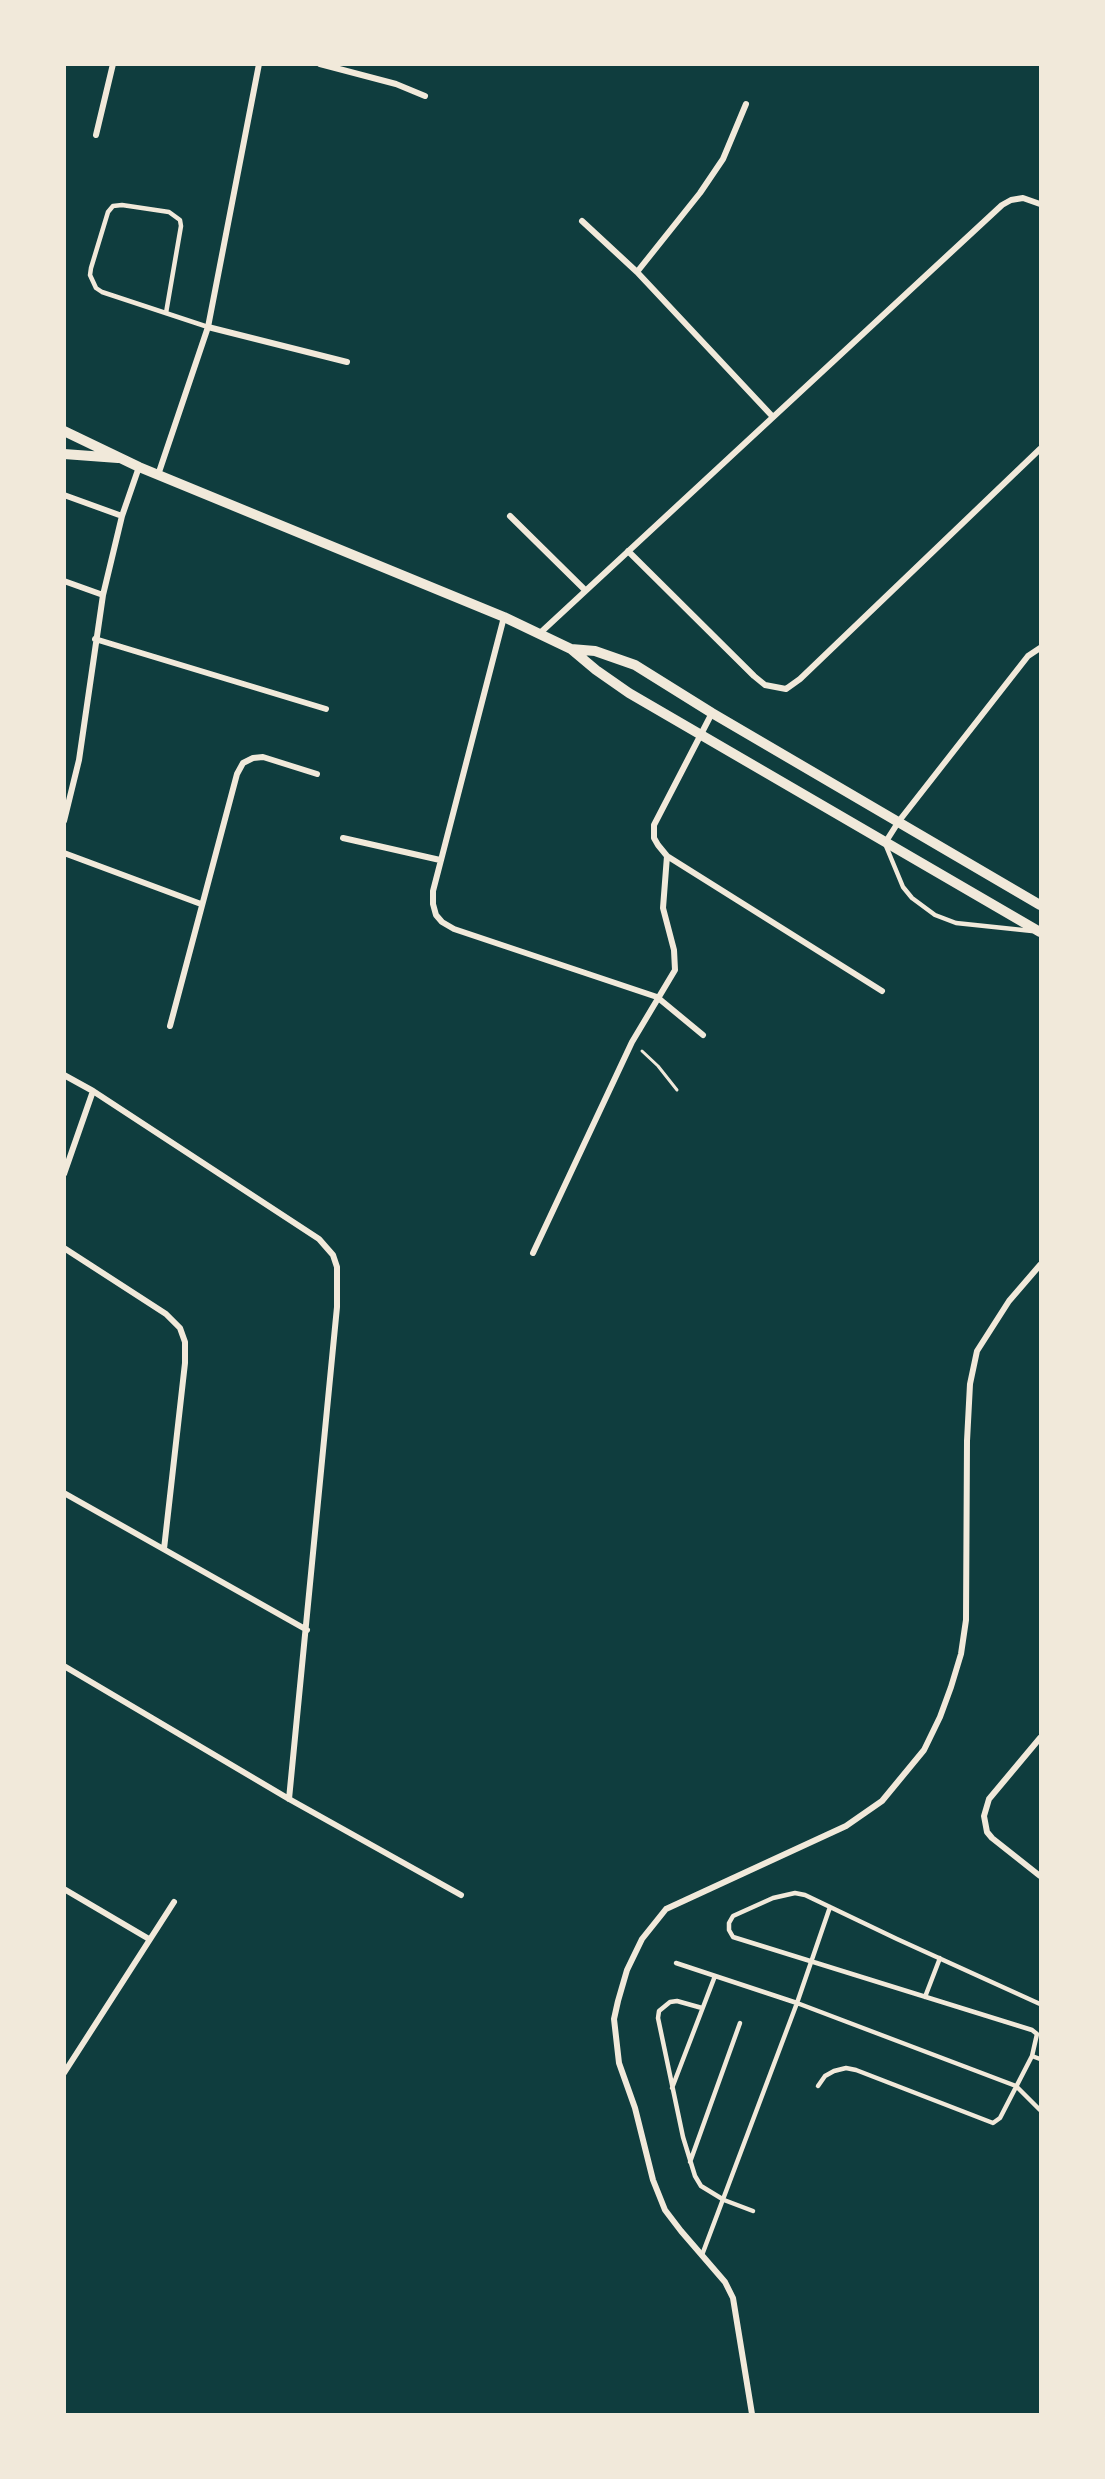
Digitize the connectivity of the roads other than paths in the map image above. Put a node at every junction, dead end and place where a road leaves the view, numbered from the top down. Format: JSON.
{"nodes":[{"id":1,"x":113,"y":64,"type":"edge"},
{"id":2,"x":260,"y":64,"type":"edge"},
{"id":3,"x":320,"y":64,"type":"edge"},
{"id":4,"x":425,"y":96,"type":"dead end"},
{"id":5,"x":746,"y":104,"type":"dead end"},
{"id":6,"x":96,"y":135,"type":"dead end"},
{"id":7,"x":1041,"y":204,"type":"edge"},
{"id":8,"x":582,"y":221,"type":"dead end"},
{"id":9,"x":637,"y":272,"type":"junction"},
{"id":10,"x":166,"y":313,"type":"junction"},
{"id":11,"x":208,"y":327,"type":"junction"},
{"id":12,"x":347,"y":362,"type":"dead end"},
{"id":13,"x":773,"y":417,"type":"junction"},
{"id":14,"x":64,"y":431,"type":"edge"},
{"id":15,"x":1041,"y":449,"type":"edge"},
{"id":16,"x":64,"y":454,"type":"edge"},
{"id":17,"x":120,"y":458,"type":"junction"},
{"id":18,"x":139,"y":467,"type":"junction"},
{"id":19,"x":158,"y":475,"type":"junction"},
{"id":20,"x":64,"y":495,"type":"edge"},
{"id":21,"x":122,"y":516,"type":"junction"},
{"id":22,"x":510,"y":516,"type":"dead end"},
{"id":23,"x":628,"y":551,"type":"junction"},
{"id":24,"x":64,"y":581,"type":"edge"},
{"id":25,"x":585,"y":590,"type":"junction"},
{"id":26,"x":104,"y":595,"type":"junction"},
{"id":27,"x":504,"y":618,"type":"junction"},
{"id":28,"x":539,"y":634,"type":"junction"},
{"id":29,"x":95,"y":639,"type":"junction"},
{"id":30,"x":1041,"y":648,"type":"edge"},
{"id":31,"x":572,"y":649,"type":"junction"},
{"id":32,"x":326,"y":709,"type":"dead end"},
{"id":33,"x":712,"y":713,"type":"junction"},
{"id":34,"x":701,"y":734,"type":"junction"},
{"id":35,"x":317,"y":774,"type":"dead end"},
{"id":36,"x":64,"y":821,"type":"edge"},
{"id":37,"x":899,"y":821,"type":"junction"},
{"id":38,"x":343,"y":838,"type":"dead end"},
{"id":39,"x":885,"y":843,"type":"junction"},
{"id":40,"x":64,"y":853,"type":"edge"},
{"id":41,"x":667,"y":856,"type":"junction"},
{"id":42,"x":440,"y":860,"type":"junction"},
{"id":43,"x":201,"y":904,"type":"junction"},
{"id":44,"x":1041,"y":905,"type":"edge"},
{"id":45,"x":1041,"y":932,"type":"edge"},
{"id":46,"x":882,"y":991,"type":"dead end"},
{"id":47,"x":657,"y":997,"type":"junction"},
{"id":48,"x":170,"y":1026,"type":"dead end"},
{"id":49,"x":703,"y":1035,"type":"dead end"},
{"id":50,"x":64,"y":1075,"type":"edge"},
{"id":51,"x":93,"y":1091,"type":"junction"},
{"id":52,"x":64,"y":1174,"type":"edge"},
{"id":53,"x":64,"y":1248,"type":"edge"},
{"id":54,"x":533,"y":1253,"type":"dead end"},
{"id":55,"x":1041,"y":1264,"type":"edge"},
{"id":56,"x":64,"y":1493,"type":"edge"},
{"id":57,"x":164,"y":1549,"type":"junction"},
{"id":58,"x":308,"y":1630,"type":"junction"},
{"id":59,"x":64,"y":1666,"type":"edge"},
{"id":60,"x":1041,"y":1738,"type":"edge"},
{"id":61,"x":289,"y":1799,"type":"junction"},
{"id":62,"x":1041,"y":1876,"type":"edge"},
{"id":63,"x":64,"y":1889,"type":"edge"},
{"id":64,"x":461,"y":1895,"type":"dead end"},
{"id":65,"x":174,"y":1902,"type":"dead end"},
{"id":66,"x":830,"y":1907,"type":"junction"},
{"id":67,"x":149,"y":1939,"type":"junction"},
{"id":68,"x":939,"y":1958,"type":"junction"},
{"id":69,"x":811,"y":1961,"type":"junction"},
{"id":70,"x":676,"y":1963,"type":"dead end"},
{"id":71,"x":715,"y":1976,"type":"junction"},
{"id":72,"x":925,"y":1997,"type":"junction"},
{"id":73,"x":797,"y":2003,"type":"junction"},
{"id":74,"x":1041,"y":2004,"type":"edge"},
{"id":75,"x":702,"y":2008,"type":"junction"},
{"id":76,"x":740,"y":2023,"type":"dead end"},
{"id":77,"x":1032,"y":2056,"type":"junction"},
{"id":78,"x":1041,"y":2059,"type":"edge"},
{"id":79,"x":64,"y":2073,"type":"edge"},
{"id":80,"x":818,"y":2086,"type":"dead end"},
{"id":81,"x":1016,"y":2086,"type":"junction"},
{"id":82,"x":672,"y":2088,"type":"junction"},
{"id":83,"x":1041,"y":2110,"type":"edge"},
{"id":84,"x":690,"y":2162,"type":"junction"},
{"id":85,"x":724,"y":2200,"type":"junction"},
{"id":86,"x":753,"y":2211,"type":"dead end"},
{"id":87,"x":702,"y":2255,"type":"junction"},
{"id":88,"x":752,"y":2415,"type":"edge"}],
"edges":[{"from":1,"to":6,"type":"street"},
{"from":2,"to":11,"type":"street"},
{"from":3,"to":4,"type":"street"},
{"from":5,"to":9,"type":"street"},
{"from":7,"to":13,"type":"street"},
{"from":8,"to":9,"type":"street"},
{"from":9,"to":13,"type":"street"},
{"from":10,"to":10,"type":"lane"},
{"from":10,"to":11,"type":"lane"},
{"from":11,"to":12,"type":"street"},
{"from":11,"to":19,"type":"street"},
{"from":13,"to":23,"type":"street"},
{"from":14,"to":17,"type":"street"},
{"from":15,"to":23,"type":"street"},
{"from":16,"to":17,"type":"street"},
{"from":17,"to":18,"type":"street"},
{"from":18,"to":19,"type":"street"},
{"from":18,"to":21,"type":"street"},
{"from":19,"to":27,"type":"street"},
{"from":20,"to":21,"type":"street"},
{"from":21,"to":26,"type":"street"},
{"from":22,"to":25,"type":"street"},
{"from":23,"to":25,"type":"street"},
{"from":24,"to":26,"type":"street"},
{"from":25,"to":28,"type":"street"},
{"from":26,"to":29,"type":"street"},
{"from":27,"to":28,"type":"street"},
{"from":27,"to":42,"type":"street"},
{"from":28,"to":31,"type":"street"},
{"from":29,"to":32,"type":"street"},
{"from":29,"to":36,"type":"street"},
{"from":30,"to":37,"type":"street"},
{"from":31,"to":33,"type":"street"},
{"from":31,"to":34,"type":"street"},
{"from":33,"to":34,"type":"street"},
{"from":33,"to":37,"type":"street"},
{"from":34,"to":39,"type":"street"},
{"from":34,"to":41,"type":"street"},
{"from":35,"to":43,"type":"street"},
{"from":37,"to":39,"type":"street"},
{"from":37,"to":44,"type":"street"},
{"from":38,"to":42,"type":"street"},
{"from":39,"to":45,"type":"street"},
{"from":39,"to":45,"type":"lane"},
{"from":40,"to":43,"type":"street"},
{"from":41,"to":46,"type":"street"},
{"from":41,"to":47,"type":"street"},
{"from":42,"to":47,"type":"street"},
{"from":43,"to":48,"type":"street"},
{"from":47,"to":49,"type":"street"},
{"from":47,"to":54,"type":"street"},
{"from":50,"to":51,"type":"street"},
{"from":51,"to":52,"type":"street"},
{"from":51,"to":58,"type":"street"},
{"from":53,"to":57,"type":"street"},
{"from":55,"to":87,"type":"street"},
{"from":56,"to":57,"type":"street"},
{"from":57,"to":58,"type":"street"},
{"from":58,"to":61,"type":"street"},
{"from":59,"to":61,"type":"street"},
{"from":60,"to":62,"type":"street"},
{"from":61,"to":64,"type":"street"},
{"from":63,"to":67,"type":"street"},
{"from":65,"to":67,"type":"street"},
{"from":66,"to":68,"type":"lane"},
{"from":66,"to":69,"type":"lane"},
{"from":66,"to":69,"type":"lane"},
{"from":67,"to":79,"type":"street"},
{"from":68,"to":72,"type":"lane"},
{"from":68,"to":74,"type":"lane"},
{"from":69,"to":72,"type":"lane"},
{"from":69,"to":73,"type":"lane"},
{"from":70,"to":71,"type":"lane"},
{"from":71,"to":73,"type":"lane"},
{"from":71,"to":75,"type":"lane"},
{"from":72,"to":77,"type":"lane"},
{"from":73,"to":81,"type":"lane"},
{"from":73,"to":85,"type":"lane"},
{"from":75,"to":82,"type":"lane"},
{"from":75,"to":82,"type":"lane"},
{"from":76,"to":84,"type":"lane"},
{"from":77,"to":78,"type":"lane"},
{"from":77,"to":81,"type":"lane"},
{"from":80,"to":81,"type":"lane"},
{"from":81,"to":83,"type":"lane"},
{"from":82,"to":84,"type":"lane"},
{"from":84,"to":85,"type":"lane"},
{"from":85,"to":86,"type":"lane"},
{"from":85,"to":87,"type":"lane"},
{"from":87,"to":88,"type":"street"}]}
